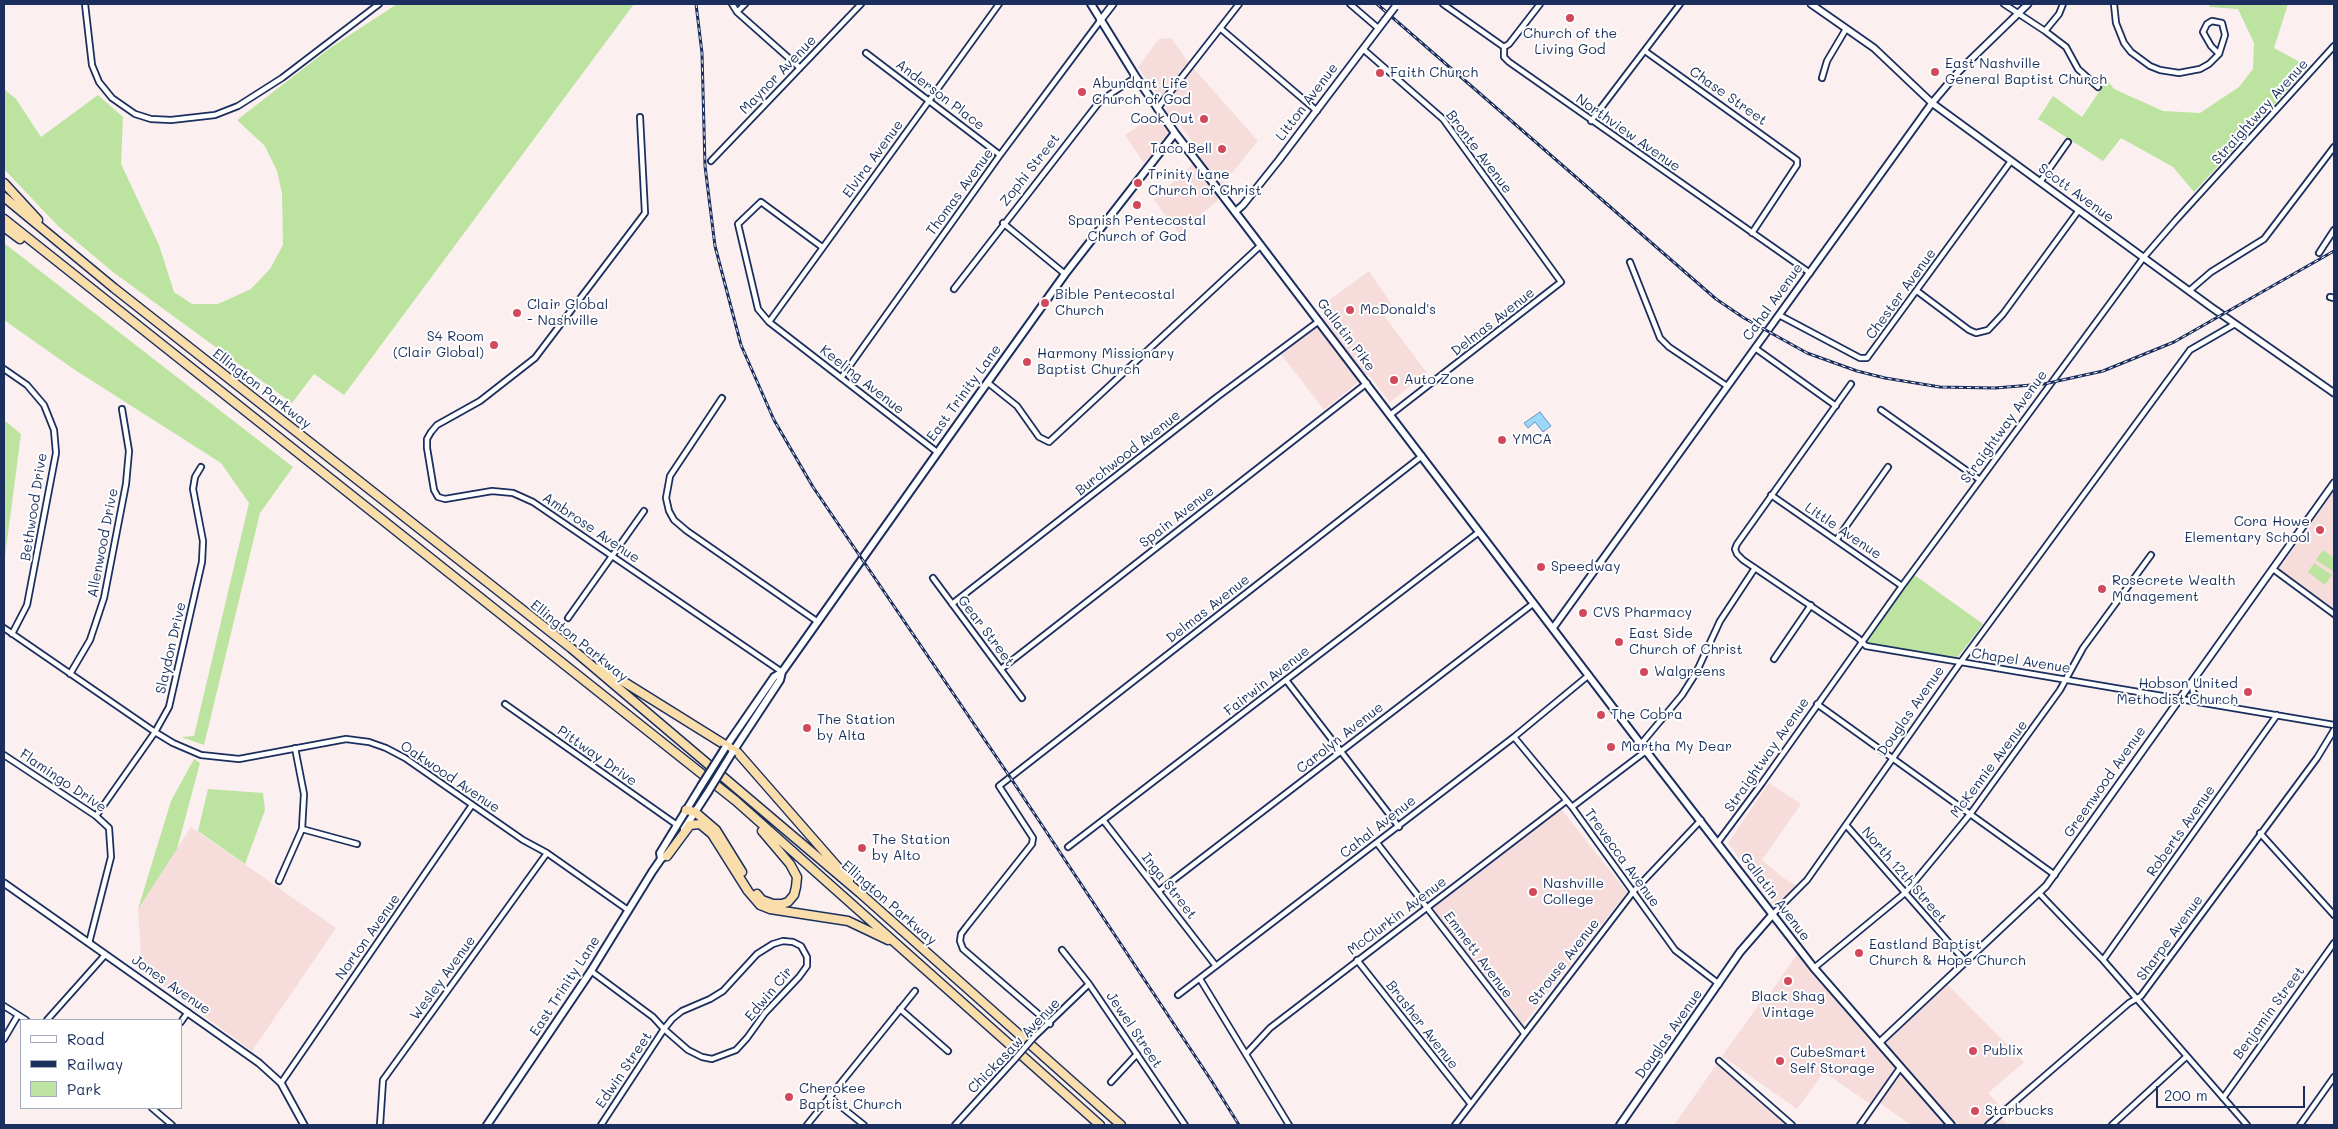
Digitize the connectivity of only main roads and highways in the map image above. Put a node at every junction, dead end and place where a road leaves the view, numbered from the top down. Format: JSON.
{"nodes":[{"id":1,"x":1091,"y":4,"type":"edge"},
{"id":2,"x":1175,"y":133,"type":"junction"},
{"id":3,"x":4,"y":183,"type":"edge"},
{"id":4,"x":4,"y":197,"type":"edge"},
{"id":5,"x":4,"y":219,"type":"edge"},
{"id":6,"x":4,"y":227,"type":"edge"},
{"id":7,"x":63,"y":244,"type":"junction"},
{"id":8,"x":104,"y":299,"type":"junction"},
{"id":9,"x":571,"y":648,"type":"junction"},
{"id":10,"x":782,"y":672,"type":"junction"},
{"id":11,"x":1589,"y":675,"type":"joint"},
{"id":12,"x":725,"y":746,"type":"junction"},
{"id":13,"x":733,"y":751,"type":"junction"},
{"id":14,"x":736,"y":801,"type":"junction"},
{"id":15,"x":686,"y":810,"type":"junction"},
{"id":16,"x":693,"y":815,"type":"junction"},
{"id":17,"x":700,"y":824,"type":"junction"},
{"id":18,"x":664,"y":857,"type":"junction"},
{"id":19,"x":860,"y":893,"type":"junction"},
{"id":20,"x":1773,"y":914,"type":"junction"},
{"id":21,"x":898,"y":945,"type":"junction"},
{"id":22,"x":487,"y":1125,"type":"edge"},
{"id":23,"x":1100,"y":1125,"type":"edge"},
{"id":24,"x":1121,"y":1125,"type":"edge"},
{"id":25,"x":1620,"y":1125,"type":"edge"},
{"id":26,"x":1951,"y":1125,"type":"edge"}],
"edges":[{"from":1,"to":2,"type":"main road","name":"Gallatin Pike"},
{"from":2,"to":10,"type":"main road","name":"East Trinity Lane"},
{"from":2,"to":11,"type":"main road","name":"Gallatin Pike"},
{"from":3,"to":7,"type":"highway"},
{"from":4,"to":7,"type":"highway","name":"Ellington Parkway"},
{"from":5,"to":8,"type":"highway","name":"Ellington Parkway"},
{"from":6,"to":8,"type":"highway"},
{"from":7,"to":9,"type":"highway","name":"Ellington Parkway"},
{"from":8,"to":14,"type":"highway","name":"Ellington Parkway"},
{"from":9,"to":12,"type":"highway"},
{"from":9,"to":19,"type":"highway","name":"Ellington Parkway"},
{"from":10,"to":12,"type":"main road","name":"East Trinity Lane"},
{"from":10,"to":13,"type":"main road","name":"East Trinity Lane"},
{"from":11,"to":20,"type":"main road","name":"Gallatin Avenue"},
{"from":12,"to":13,"type":"highway"},
{"from":12,"to":15,"type":"main road","name":"East Trinity Lane","bridge":true},
{"from":13,"to":16,"type":"main road","name":"East Trinity Lane","bridge":true},
{"from":13,"to":19,"type":"highway"},
{"from":14,"to":16,"type":"highway"},
{"from":14,"to":21,"type":"highway","name":"Ellington Parkway"},
{"from":15,"to":16,"type":"highway"},
{"from":15,"to":18,"type":"main road","name":"East Trinity Lane"},
{"from":16,"to":17,"type":"highway"},
{"from":16,"to":18,"type":"main road","name":"East Trinity Lane"},
{"from":17,"to":18,"type":"highway"},
{"from":17,"to":21,"type":"highway"},
{"from":18,"to":22,"type":"main road","name":"East Trinity Lane"},
{"from":19,"to":24,"type":"highway","name":"Ellington Parkway"},
{"from":20,"to":25,"type":"main road","name":"Douglas Avenue"},
{"from":20,"to":26,"type":"main road","name":"Gallatin Avenue"},
{"from":21,"to":23,"type":"highway","name":"Ellington Parkway"}]}
